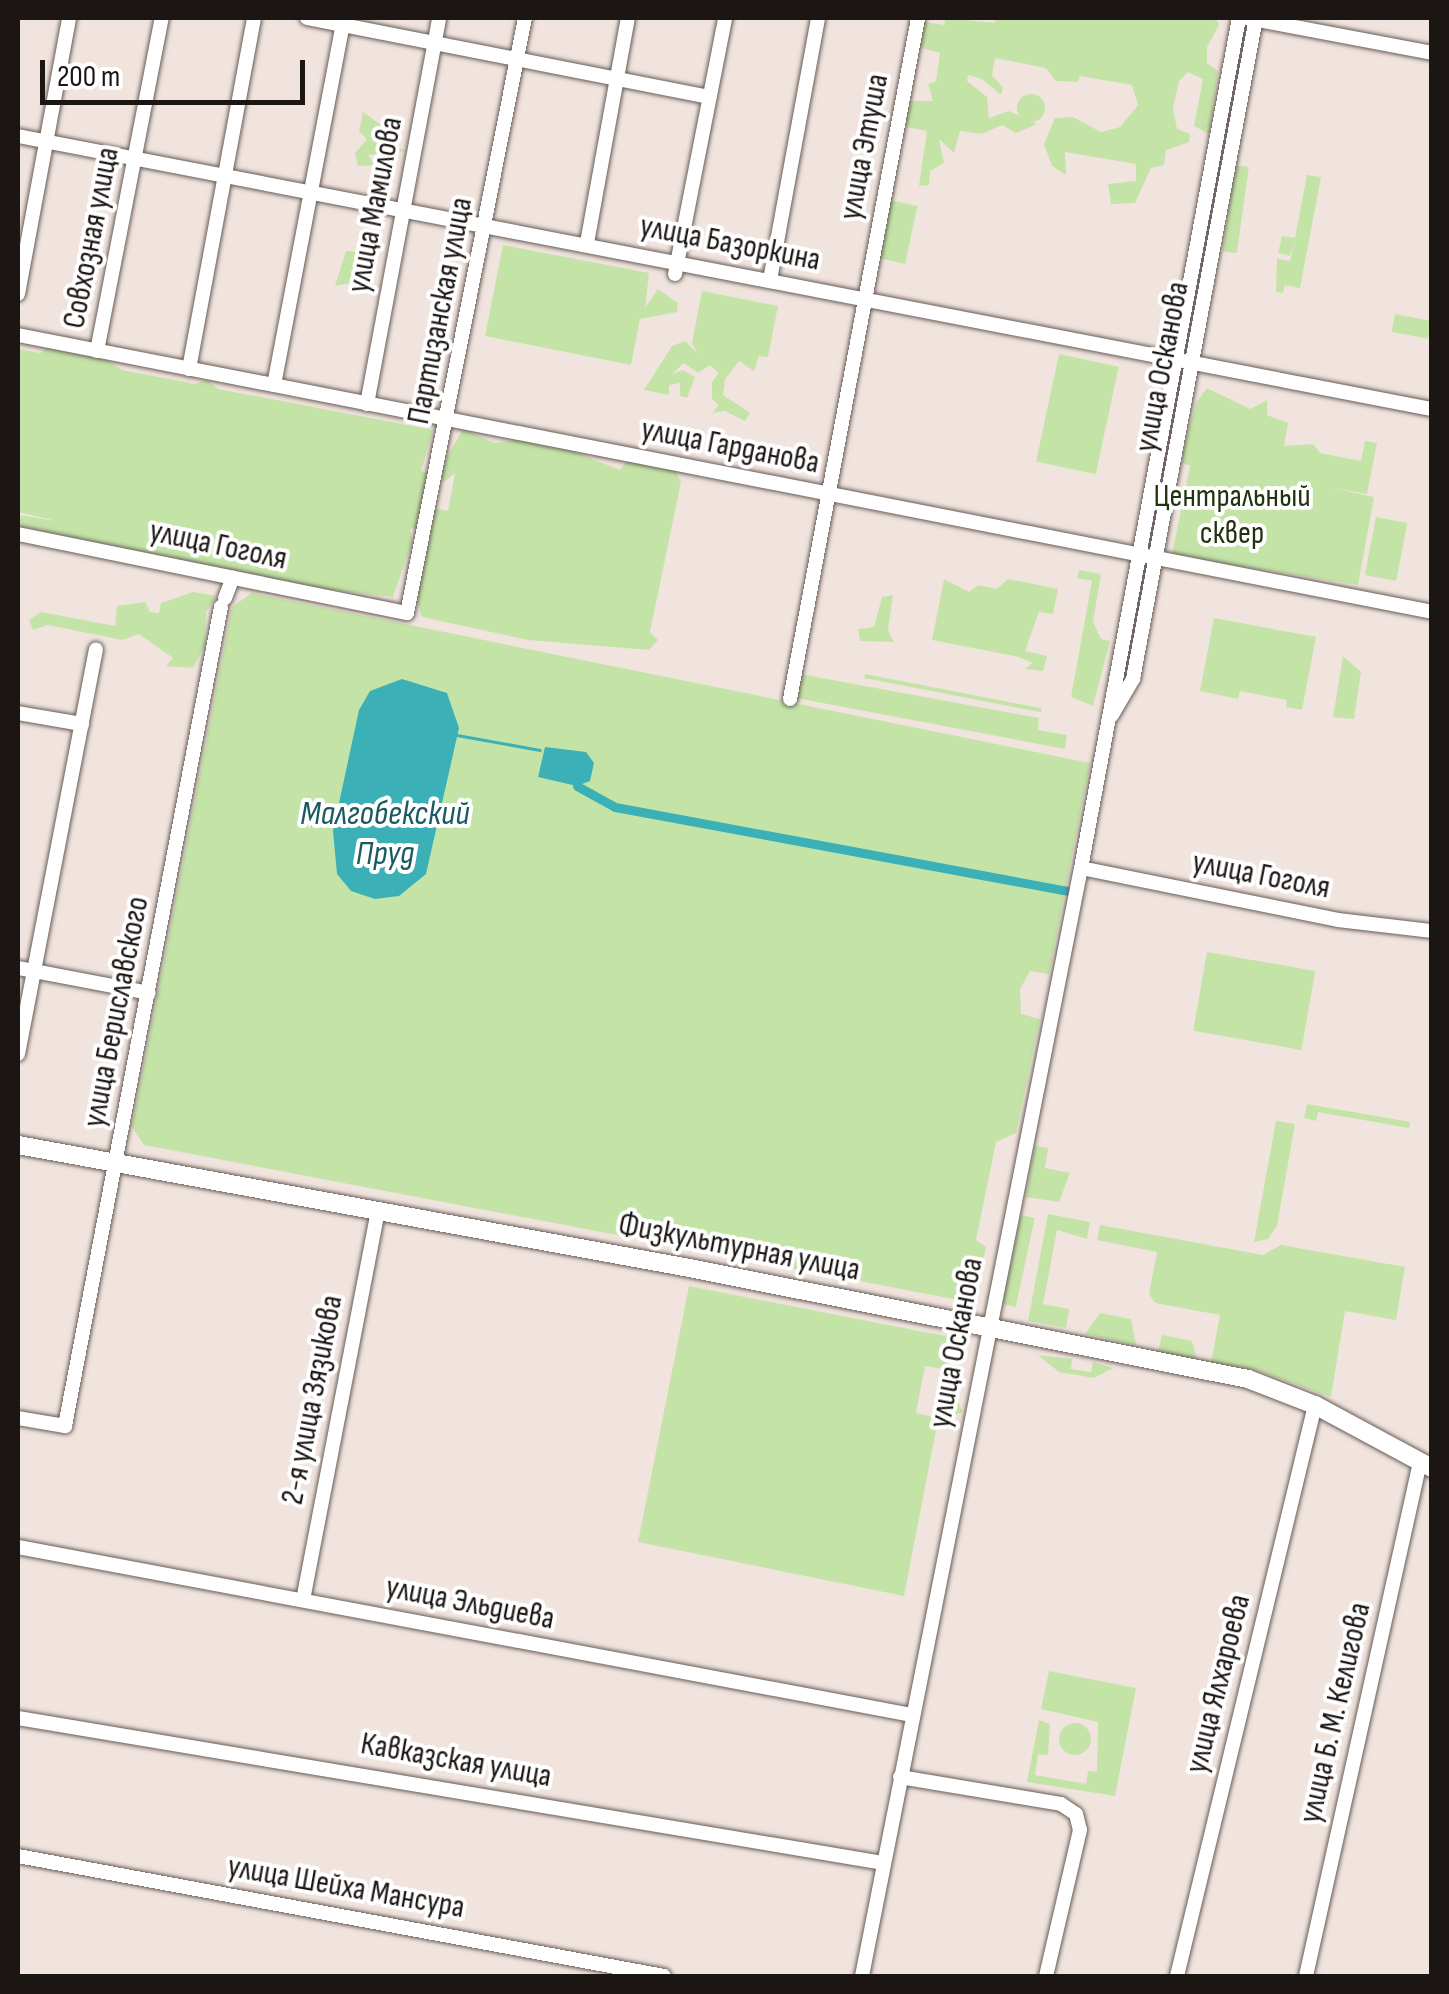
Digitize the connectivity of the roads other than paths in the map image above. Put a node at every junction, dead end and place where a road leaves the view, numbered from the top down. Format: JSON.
{"nodes":[{"id":1,"x":70,"y":18,"type":"edge"},
{"id":2,"x":162,"y":18,"type":"edge"},
{"id":3,"x":254,"y":18,"type":"edge"},
{"id":4,"x":307,"y":18,"type":"edge"},
{"id":5,"x":439,"y":18,"type":"edge"},
{"id":6,"x":525,"y":18,"type":"edge"},
{"id":7,"x":628,"y":18,"type":"edge"},
{"id":8,"x":725,"y":18,"type":"edge"},
{"id":9,"x":818,"y":18,"type":"edge"},
{"id":10,"x":918,"y":18,"type":"edge"},
{"id":11,"x":1239,"y":18,"type":"edge"},
{"id":12,"x":1253,"y":18,"type":"edge"},
{"id":13,"x":344,"y":21,"type":"edge"},
{"id":14,"x":434,"y":42,"type":"junction"},
{"id":15,"x":1432,"y":53,"type":"edge"},
{"id":16,"x":517,"y":59,"type":"junction"},
{"id":17,"x":616,"y":78,"type":"junction"},
{"id":18,"x":709,"y":97,"type":"junction"},
{"id":19,"x":18,"y":136,"type":"edge"},
{"id":20,"x":46,"y":142,"type":"junction"},
{"id":21,"x":136,"y":159,"type":"junction"},
{"id":22,"x":225,"y":176,"type":"junction"},
{"id":23,"x":311,"y":192,"type":"junction"},
{"id":24,"x":403,"y":210,"type":"junction"},
{"id":25,"x":486,"y":225,"type":"junction"},
{"id":26,"x":586,"y":244,"type":"junction"},
{"id":27,"x":677,"y":268,"type":"junction"},
{"id":28,"x":770,"y":280,"type":"junction"},
{"id":29,"x":18,"y":294,"type":"edge"},
{"id":30,"x":864,"y":299,"type":"junction"},
{"id":31,"x":18,"y":335,"type":"edge"},
{"id":32,"x":98,"y":351,"type":"junction"},
{"id":33,"x":1175,"y":358,"type":"junction"},
{"id":34,"x":1192,"y":361,"type":"junction"},
{"id":35,"x":189,"y":369,"type":"junction"},
{"id":36,"x":274,"y":386,"type":"junction"},
{"id":37,"x":367,"y":404,"type":"junction"},
{"id":38,"x":1432,"y":409,"type":"edge"},
{"id":39,"x":448,"y":420,"type":"junction"},
{"id":40,"x":827,"y":494,"type":"junction"},
{"id":41,"x":18,"y":534,"type":"edge"},
{"id":42,"x":1138,"y":554,"type":"junction"},
{"id":43,"x":1156,"y":558,"type":"junction"},
{"id":44,"x":233,"y":577,"type":"junction"},
{"id":45,"x":1432,"y":612,"type":"edge"},
{"id":46,"x":408,"y":613,"type":"joint"},
{"id":47,"x":96,"y":650,"type":"dead end"},
{"id":48,"x":790,"y":699,"type":"dead end"},
{"id":49,"x":18,"y":712,"type":"edge"},
{"id":50,"x":1108,"y":720,"type":"junction"},
{"id":51,"x":82,"y":724,"type":"junction"},
{"id":52,"x":1080,"y":868,"type":"junction"},
{"id":53,"x":1432,"y":931,"type":"edge"},
{"id":54,"x":18,"y":968,"type":"edge"},
{"id":55,"x":34,"y":971,"type":"junction"},
{"id":56,"x":149,"y":993,"type":"junction"},
{"id":57,"x":18,"y":1054,"type":"edge"},
{"id":58,"x":18,"y":1145,"type":"edge"},
{"id":59,"x":116,"y":1163,"type":"junction"},
{"id":60,"x":378,"y":1210,"type":"junction"},
{"id":61,"x":988,"y":1326,"type":"junction"},
{"id":62,"x":1315,"y":1405,"type":"junction"},
{"id":63,"x":18,"y":1418,"type":"edge"},
{"id":64,"x":1426,"y":1465,"type":"edge"},
{"id":65,"x":18,"y":1547,"type":"edge"},
{"id":66,"x":303,"y":1600,"type":"junction"},
{"id":67,"x":912,"y":1714,"type":"junction"},
{"id":68,"x":18,"y":1718,"type":"edge"},
{"id":69,"x":900,"y":1777,"type":"junction"},
{"id":70,"x":18,"y":1856,"type":"edge"},
{"id":71,"x":884,"y":1863,"type":"junction"},
{"id":72,"x":664,"y":1976,"type":"edge"},
{"id":73,"x":862,"y":1976,"type":"edge"},
{"id":74,"x":1046,"y":1976,"type":"edge"},
{"id":75,"x":1177,"y":1976,"type":"edge"},
{"id":76,"x":1306,"y":1976,"type":"edge"}],
"edges":[{"from":1,"to":20,"type":"street"},
{"from":2,"to":21,"type":"street","name":"Совхозная улица"},
{"from":3,"to":22,"type":"street"},
{"from":4,"to":13,"type":"street"},
{"from":5,"to":14,"type":"street","name":"улица Мамилова"},
{"from":6,"to":16,"type":"street","name":"Партизанская улица"},
{"from":7,"to":17,"type":"street"},
{"from":8,"to":18,"type":"street"},
{"from":9,"to":28,"type":"street"},
{"from":10,"to":30,"type":"street","name":"улица Этуша"},
{"from":11,"to":33,"type":"street","name":"улица Осканова"},
{"from":12,"to":15,"type":"street"},
{"from":12,"to":34,"type":"street","name":"улица Осканова"},
{"from":13,"to":14,"type":"street"},
{"from":13,"to":23,"type":"street"},
{"from":14,"to":16,"type":"street"},
{"from":14,"to":24,"type":"street","name":"улица Мамилова"},
{"from":16,"to":17,"type":"street"},
{"from":16,"to":25,"type":"street","name":"Партизанская улица"},
{"from":17,"to":18,"type":"street"},
{"from":17,"to":26,"type":"street"},
{"from":18,"to":27,"type":"street"},
{"from":19,"to":20,"type":"street","name":"улица Базоркина"},
{"from":20,"to":21,"type":"street","name":"улица Базоркина"},
{"from":20,"to":29,"type":"street"},
{"from":21,"to":22,"type":"street","name":"улица Базоркина"},
{"from":21,"to":32,"type":"street","name":"Совхозная улица"},
{"from":22,"to":23,"type":"street","name":"улица Базоркина"},
{"from":22,"to":35,"type":"street"},
{"from":23,"to":24,"type":"street","name":"улица Базоркина"},
{"from":23,"to":36,"type":"street"},
{"from":24,"to":25,"type":"street","name":"улица Базоркина"},
{"from":24,"to":37,"type":"street","name":"улица Мамилова"},
{"from":25,"to":26,"type":"street","name":"улица Базоркина"},
{"from":25,"to":39,"type":"street","name":"Партизанская улица"},
{"from":26,"to":27,"type":"street","name":"улица Базоркина"},
{"from":27,"to":28,"type":"street","name":"улица Базоркина"},
{"from":28,"to":30,"type":"street","name":"улица Базоркина"},
{"from":30,"to":33,"type":"street","name":"улица Базоркина"},
{"from":30,"to":40,"type":"street","name":"улица Этуша"},
{"from":31,"to":32,"type":"street","name":"улица Гарданова"},
{"from":32,"to":35,"type":"street","name":"улица Гарданова"},
{"from":33,"to":34,"type":"street","name":"улица Базоркина"},
{"from":33,"to":42,"type":"street","name":"улица Осканова"},
{"from":34,"to":38,"type":"street","name":"улица Базоркина"},
{"from":34,"to":43,"type":"street","name":"улица Осканова"},
{"from":35,"to":36,"type":"street","name":"улица Гарданова"},
{"from":36,"to":37,"type":"street","name":"улица Гарданова"},
{"from":37,"to":39,"type":"street","name":"улица Гарданова"},
{"from":39,"to":40,"type":"street","name":"улица Гарданова"},
{"from":39,"to":46,"type":"street","name":"Партизанская улица"},
{"from":40,"to":42,"type":"street","name":"улица Гарданова"},
{"from":40,"to":48,"type":"street","name":"улица Этуша"},
{"from":41,"to":44,"type":"street","name":"улица Гоголя"},
{"from":42,"to":43,"type":"street","name":"улица Гарданова"},
{"from":42,"to":50,"type":"street","name":"улица Осканова"},
{"from":43,"to":45,"type":"street","name":"улица Гарданова"},
{"from":43,"to":50,"type":"street","name":"улица Осканова"},
{"from":44,"to":46,"type":"street","name":"улица Гоголя"},
{"from":44,"to":56,"type":"street","name":"улица Бериславского"},
{"from":47,"to":51,"type":"street"},
{"from":49,"to":51,"type":"street"},
{"from":50,"to":52,"type":"street","name":"улица Осканова"},
{"from":51,"to":55,"type":"street"},
{"from":52,"to":53,"type":"street","name":"улица Гоголя"},
{"from":52,"to":61,"type":"street","name":"улица Осканова"},
{"from":54,"to":55,"type":"street"},
{"from":55,"to":56,"type":"street"},
{"from":55,"to":57,"type":"street"},
{"from":56,"to":59,"type":"street","name":"улица Бериславского"},
{"from":58,"to":59,"type":"main road","name":"Физкультурная улица"},
{"from":59,"to":60,"type":"main road","name":"Физкультурная улица"},
{"from":59,"to":63,"type":"street","name":"улица Бериславского"},
{"from":60,"to":61,"type":"main road","name":"Физкультурная улица"},
{"from":60,"to":66,"type":"street","name":"2-я улица Зязикова"},
{"from":61,"to":62,"type":"main road","name":"Физкультурная улица"},
{"from":61,"to":67,"type":"street","name":"улица Осканова"},
{"from":62,"to":64,"type":"main road","name":"Физкультурная улица"},
{"from":62,"to":75,"type":"street","name":"улица Ялхароева"},
{"from":64,"to":76,"type":"street","name":"улица Б. М. Келигова"},
{"from":65,"to":66,"type":"street","name":"улица Эльдиева"},
{"from":66,"to":67,"type":"street","name":"улица Эльдиева"},
{"from":67,"to":69,"type":"street","name":"улица Осканова"},
{"from":68,"to":71,"type":"street","name":"Кавказская улица"},
{"from":69,"to":71,"type":"street","name":"улица Осканова"},
{"from":69,"to":74,"type":"street"},
{"from":70,"to":72,"type":"street","name":"улица Шейха Мансура"},
{"from":71,"to":73,"type":"street","name":"улица Осканова"}]}
